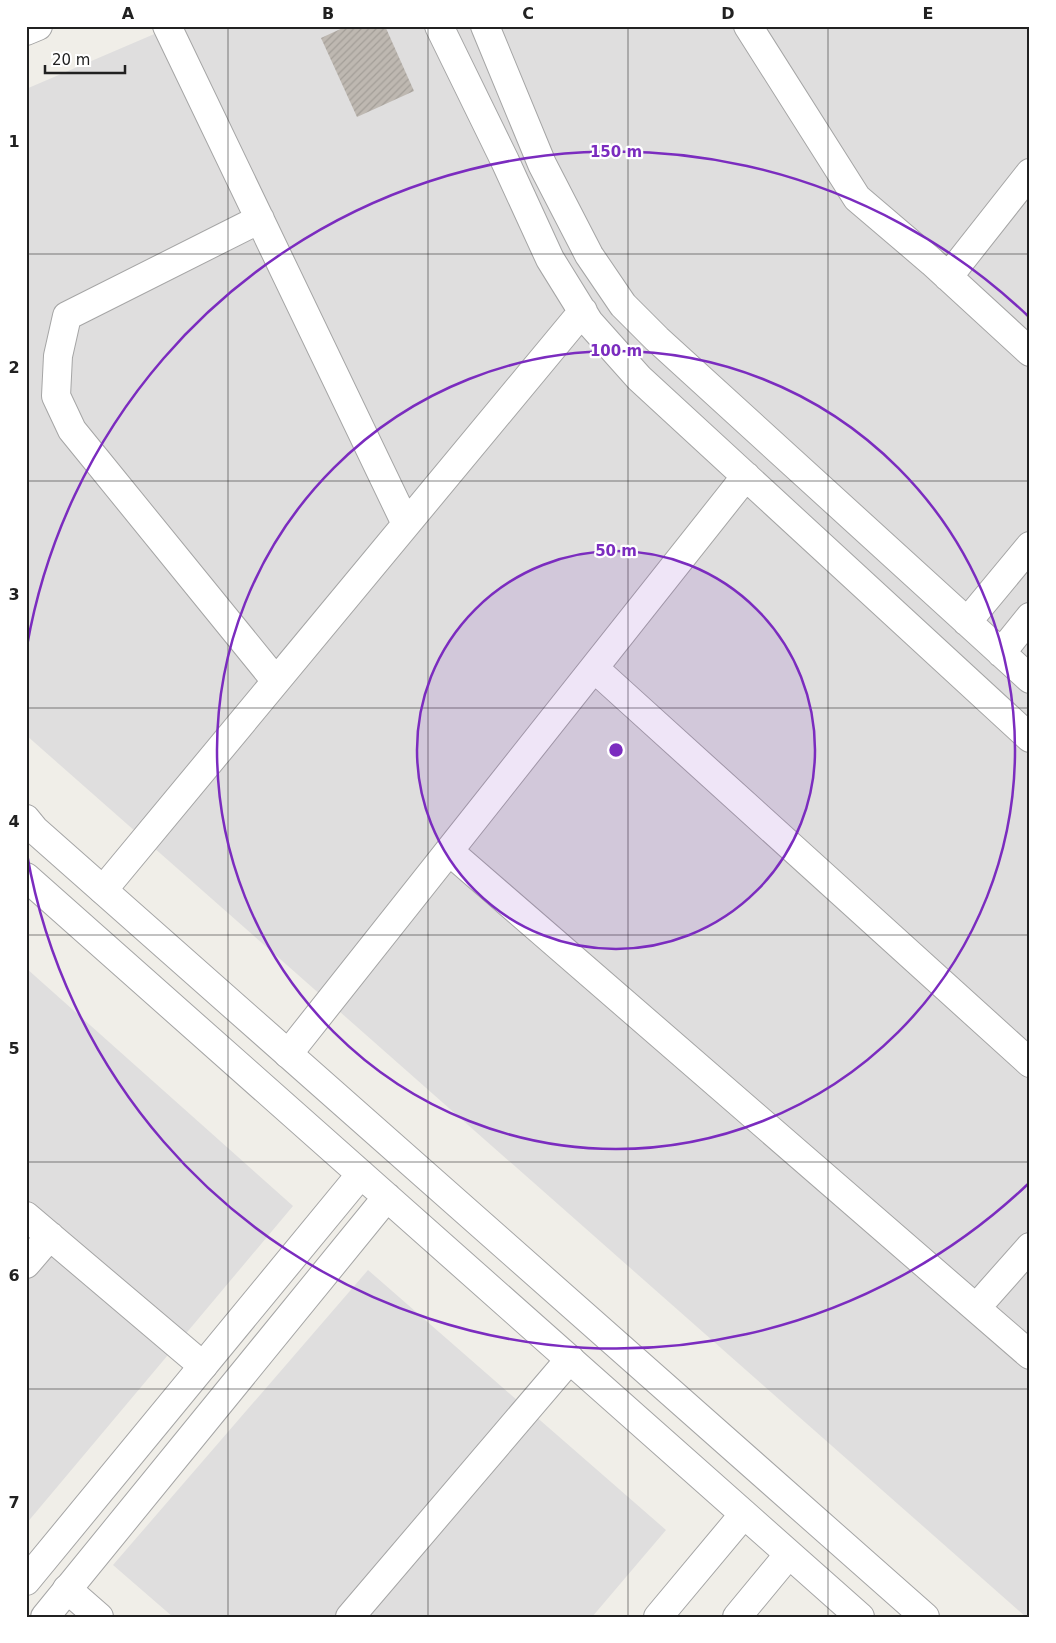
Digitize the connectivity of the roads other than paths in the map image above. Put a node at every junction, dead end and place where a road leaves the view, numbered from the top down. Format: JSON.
{"nodes":[{"id":1,"x":38,"y":26,"type":"edge"},
{"id":2,"x":167,"y":26,"type":"edge"},
{"id":3,"x":439,"y":26,"type":"edge"},
{"id":4,"x":485,"y":26,"type":"edge"},
{"id":5,"x":748,"y":26,"type":"edge"},
{"id":6,"x":26,"y":31,"type":"edge"},
{"id":7,"x":1030,"y":173,"type":"edge"},
{"id":8,"x":260,"y":219,"type":"junction"},
{"id":9,"x":948,"y":277,"type":"junction"},
{"id":10,"x":582,"y":312,"type":"junction"},
{"id":11,"x":1030,"y":352,"type":"edge"},
{"id":12,"x":746,"y":476,"type":"junction"},
{"id":13,"x":406,"y":524,"type":"junction"},
{"id":14,"x":1030,"y":546,"type":"edge"},
{"id":15,"x":1030,"y":617,"type":"edge"},
{"id":16,"x":967,"y":622,"type":"junction"},
{"id":17,"x":1001,"y":653,"type":"junction"},
{"id":18,"x":594,"y":668,"type":"junction"},
{"id":19,"x":1030,"y":679,"type":"edge"},
{"id":20,"x":276,"y":681,"type":"junction"},
{"id":21,"x":1030,"y":738,"type":"edge"},
{"id":22,"x":26,"y":819,"type":"edge"},
{"id":23,"x":449,"y":851,"type":"junction"},
{"id":24,"x":26,"y":877,"type":"edge"},
{"id":25,"x":103,"y":890,"type":"junction"},
{"id":26,"x":288,"y":1054,"type":"junction"},
{"id":27,"x":1030,"y":1063,"type":"edge"},
{"id":28,"x":360,"y":1174,"type":"junction"},
{"id":29,"x":387,"y":1197,"type":"junction"},
{"id":30,"x":26,"y":1216,"type":"edge"},
{"id":31,"x":50,"y":1236,"type":"junction"},
{"id":32,"x":1030,"y":1247,"type":"edge"},
{"id":33,"x":26,"y":1264,"type":"edge"},
{"id":34,"x":976,"y":1308,"type":"junction"},
{"id":35,"x":1030,"y":1355,"type":"edge"},
{"id":36,"x":570,"y":1359,"type":"junction"},
{"id":37,"x":203,"y":1366,"type":"junction"},
{"id":38,"x":744,"y":1514,"type":"junction"},
{"id":39,"x":789,"y":1554,"type":"junction"},
{"id":40,"x":26,"y":1581,"type":"edge"},
{"id":41,"x":67,"y":1589,"type":"junction"},
{"id":42,"x":45,"y":1617,"type":"edge"},
{"id":43,"x":99,"y":1617,"type":"edge"},
{"id":44,"x":350,"y":1617,"type":"edge"},
{"id":45,"x":658,"y":1617,"type":"edge"},
{"id":46,"x":737,"y":1617,"type":"edge"},
{"id":47,"x":860,"y":1617,"type":"edge"},
{"id":48,"x":925,"y":1617,"type":"edge"}],
"edges":[{"from":1,"to":6,"type":"street"},
{"from":2,"to":8,"type":"street"},
{"from":3,"to":10,"type":"street"},
{"from":4,"to":16,"type":"street"},
{"from":5,"to":9,"type":"street"},
{"from":7,"to":9,"type":"street"},
{"from":8,"to":13,"type":"street"},
{"from":8,"to":20,"type":"street"},
{"from":9,"to":11,"type":"street"},
{"from":10,"to":12,"type":"street"},
{"from":10,"to":13,"type":"street"},
{"from":12,"to":18,"type":"street"},
{"from":12,"to":21,"type":"street"},
{"from":13,"to":20,"type":"street"},
{"from":14,"to":16,"type":"street"},
{"from":15,"to":17,"type":"street"},
{"from":16,"to":17,"type":"street"},
{"from":17,"to":19,"type":"street"},
{"from":18,"to":23,"type":"street"},
{"from":18,"to":27,"type":"street"},
{"from":20,"to":25,"type":"street"},
{"from":22,"to":25,"type":"street"},
{"from":23,"to":26,"type":"street"},
{"from":23,"to":34,"type":"street"},
{"from":24,"to":28,"type":"street"},
{"from":25,"to":26,"type":"street"},
{"from":26,"to":48,"type":"street"},
{"from":28,"to":29,"type":"street"},
{"from":28,"to":37,"type":"street"},
{"from":29,"to":36,"type":"street"},
{"from":29,"to":41,"type":"street"},
{"from":30,"to":31,"type":"street"},
{"from":31,"to":33,"type":"street"},
{"from":31,"to":37,"type":"street"},
{"from":32,"to":34,"type":"street"},
{"from":34,"to":35,"type":"street"},
{"from":36,"to":38,"type":"street"},
{"from":36,"to":44,"type":"street"},
{"from":37,"to":40,"type":"street"},
{"from":38,"to":39,"type":"street"},
{"from":38,"to":45,"type":"street"},
{"from":39,"to":46,"type":"street"},
{"from":39,"to":47,"type":"street"},
{"from":41,"to":42,"type":"street"},
{"from":41,"to":43,"type":"street"}]}
